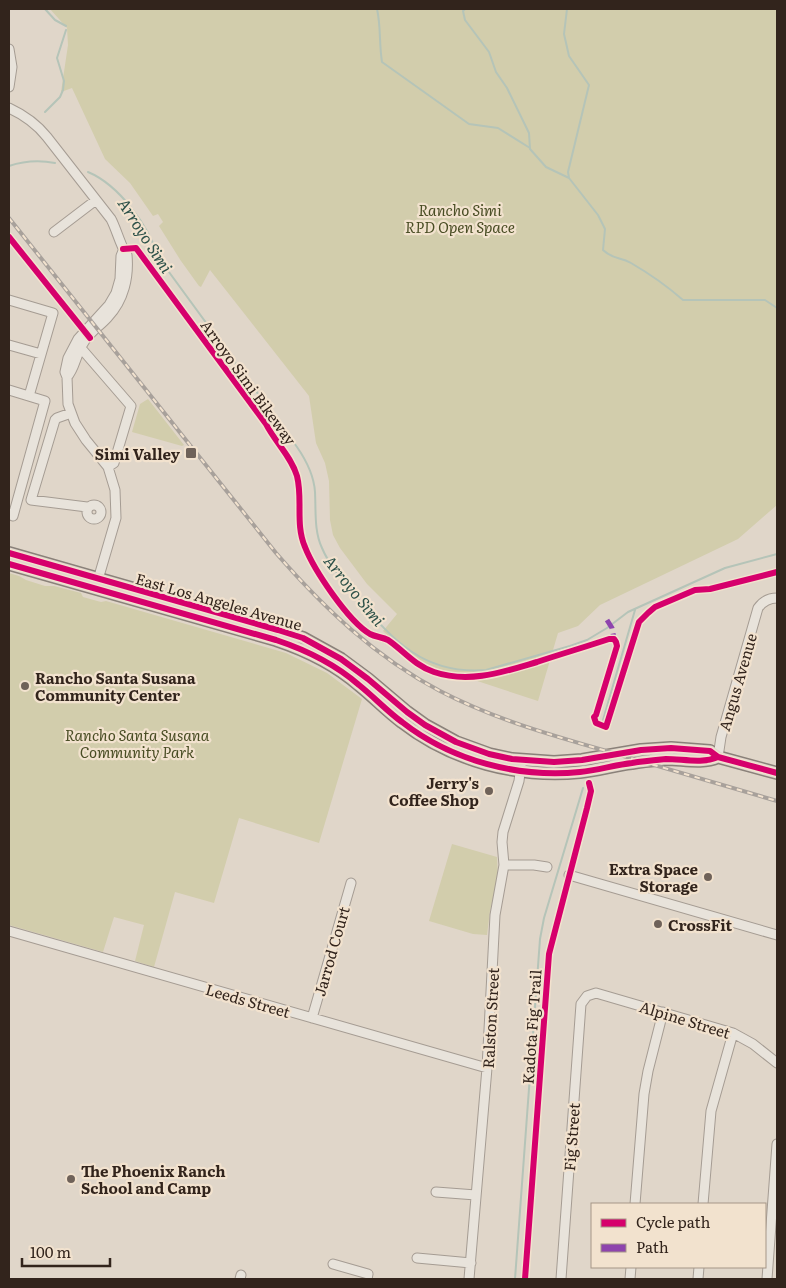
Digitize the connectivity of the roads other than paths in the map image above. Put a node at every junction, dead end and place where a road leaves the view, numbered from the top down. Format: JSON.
{"nodes":[{"id":1,"x":9,"y":49,"type":"edge"},
{"id":2,"x":9,"y":87,"type":"edge"},
{"id":3,"x":9,"y":108,"type":"edge"},
{"id":4,"x":96,"y":200,"type":"junction"},
{"id":5,"x":54,"y":232,"type":"dead end"},
{"id":6,"x":124,"y":251,"type":"junction"},
{"id":7,"x":9,"y":300,"type":"edge"},
{"id":8,"x":9,"y":345,"type":"edge"},
{"id":9,"x":80,"y":347,"type":"junction"},
{"id":10,"x":41,"y":354,"type":"junction"},
{"id":11,"x":67,"y":377,"type":"junction"},
{"id":12,"x":10,"y":393,"type":"edge"},
{"id":13,"x":29,"y":396,"type":"junction"},
{"id":14,"x":70,"y":413,"type":"junction"},
{"id":15,"x":108,"y":467,"type":"junction"},
{"id":16,"x":11,"y":515,"type":"edge"},
{"id":17,"x":116,"y":518,"type":"junction"},
{"id":18,"x":9,"y":553,"type":"edge"},
{"id":19,"x":9,"y":564,"type":"edge"},
{"id":20,"x":96,"y":584,"type":"junction"},
{"id":21,"x":777,"y":598,"type":"edge"},
{"id":22,"x":718,"y":757,"type":"junction"},
{"id":23,"x":521,"y":766,"type":"junction"},
{"id":24,"x":777,"y":773,"type":"edge"},
{"id":25,"x":504,"y":865,"type":"junction"},
{"id":26,"x":547,"y":868,"type":"dead end"},
{"id":27,"x":569,"y":875,"type":"dead end"},
{"id":28,"x":351,"y":883,"type":"dead end"},
{"id":29,"x":9,"y":931,"type":"edge"},
{"id":30,"x":777,"y":935,"type":"edge"},
{"id":31,"x":585,"y":997,"type":"joint"},
{"id":32,"x":663,"y":1012,"type":"junction"},
{"id":33,"x":312,"y":1018,"type":"junction"},
{"id":34,"x":733,"y":1033,"type":"junction"},
{"id":35,"x":777,"y":1063,"type":"edge"},
{"id":36,"x":487,"y":1068,"type":"junction"},
{"id":37,"x":777,"y":1144,"type":"edge"},
{"id":38,"x":436,"y":1192,"type":"dead end"},
{"id":39,"x":476,"y":1195,"type":"junction"},
{"id":40,"x":635,"y":1203,"type":"edge"},
{"id":41,"x":703,"y":1203,"type":"edge"},
{"id":42,"x":418,"y":1258,"type":"dead end"},
{"id":43,"x":471,"y":1263,"type":"junction"},
{"id":44,"x":333,"y":1264,"type":"dead end"},
{"id":45,"x":367,"y":1279,"type":"edge"},
{"id":46,"x":469,"y":1279,"type":"edge"},
{"id":47,"x":561,"y":1279,"type":"edge"},
{"id":48,"x":767,"y":1279,"type":"edge"}],
"edges":[{"from":1,"to":2,"type":"street"},
{"from":3,"to":4,"type":"street"},
{"from":4,"to":5,"type":"street"},
{"from":4,"to":6,"type":"street"},
{"from":6,"to":9,"type":"street"},
{"from":6,"to":11,"type":"street"},
{"from":7,"to":10,"type":"street"},
{"from":8,"to":10,"type":"street"},
{"from":9,"to":11,"type":"street"},
{"from":9,"to":15,"type":"street"},
{"from":10,"to":13,"type":"street"},
{"from":11,"to":14,"type":"street"},
{"from":12,"to":13,"type":"street"},
{"from":13,"to":16,"type":"street"},
{"from":14,"to":15,"type":"street"},
{"from":14,"to":17,"type":"street"},
{"from":15,"to":17,"type":"street"},
{"from":17,"to":20,"type":"street"},
{"from":18,"to":20,"type":"main road","name":"East Los Angeles Avenue"},
{"from":19,"to":20,"type":"main road","name":"East Los Angeles Avenue"},
{"from":20,"to":23,"type":"main road","name":"East Los Angeles Avenue"},
{"from":21,"to":22,"type":"street","name":"Angus Avenue"},
{"from":22,"to":23,"type":"main road","name":"East Los Angeles Avenue"},
{"from":22,"to":24,"type":"main road","name":"East Los Angeles Avenue"},
{"from":23,"to":25,"type":"street","name":"Ralston Street"},
{"from":25,"to":26,"type":"street"},
{"from":25,"to":36,"type":"street","name":"Ralston Street"},
{"from":27,"to":30,"type":"street"},
{"from":28,"to":33,"type":"street","name":"Jarrod Court"},
{"from":29,"to":33,"type":"street","name":"Leeds Street"},
{"from":31,"to":32,"type":"street","name":"Alpine Street"},
{"from":31,"to":47,"type":"street","name":"Fig Street"},
{"from":32,"to":34,"type":"street","name":"Alpine Street"},
{"from":32,"to":40,"type":"street"},
{"from":33,"to":36,"type":"street","name":"Leeds Street"},
{"from":34,"to":35,"type":"street","name":"Alpine Street"},
{"from":34,"to":41,"type":"street"},
{"from":36,"to":39,"type":"street","name":"Ralston Street"},
{"from":37,"to":48,"type":"street"},
{"from":38,"to":39,"type":"street"},
{"from":39,"to":43,"type":"street","name":"Ralston Street"},
{"from":42,"to":43,"type":"street"},
{"from":43,"to":46,"type":"street","name":"Ralston Street"},
{"from":44,"to":45,"type":"street"}]}
